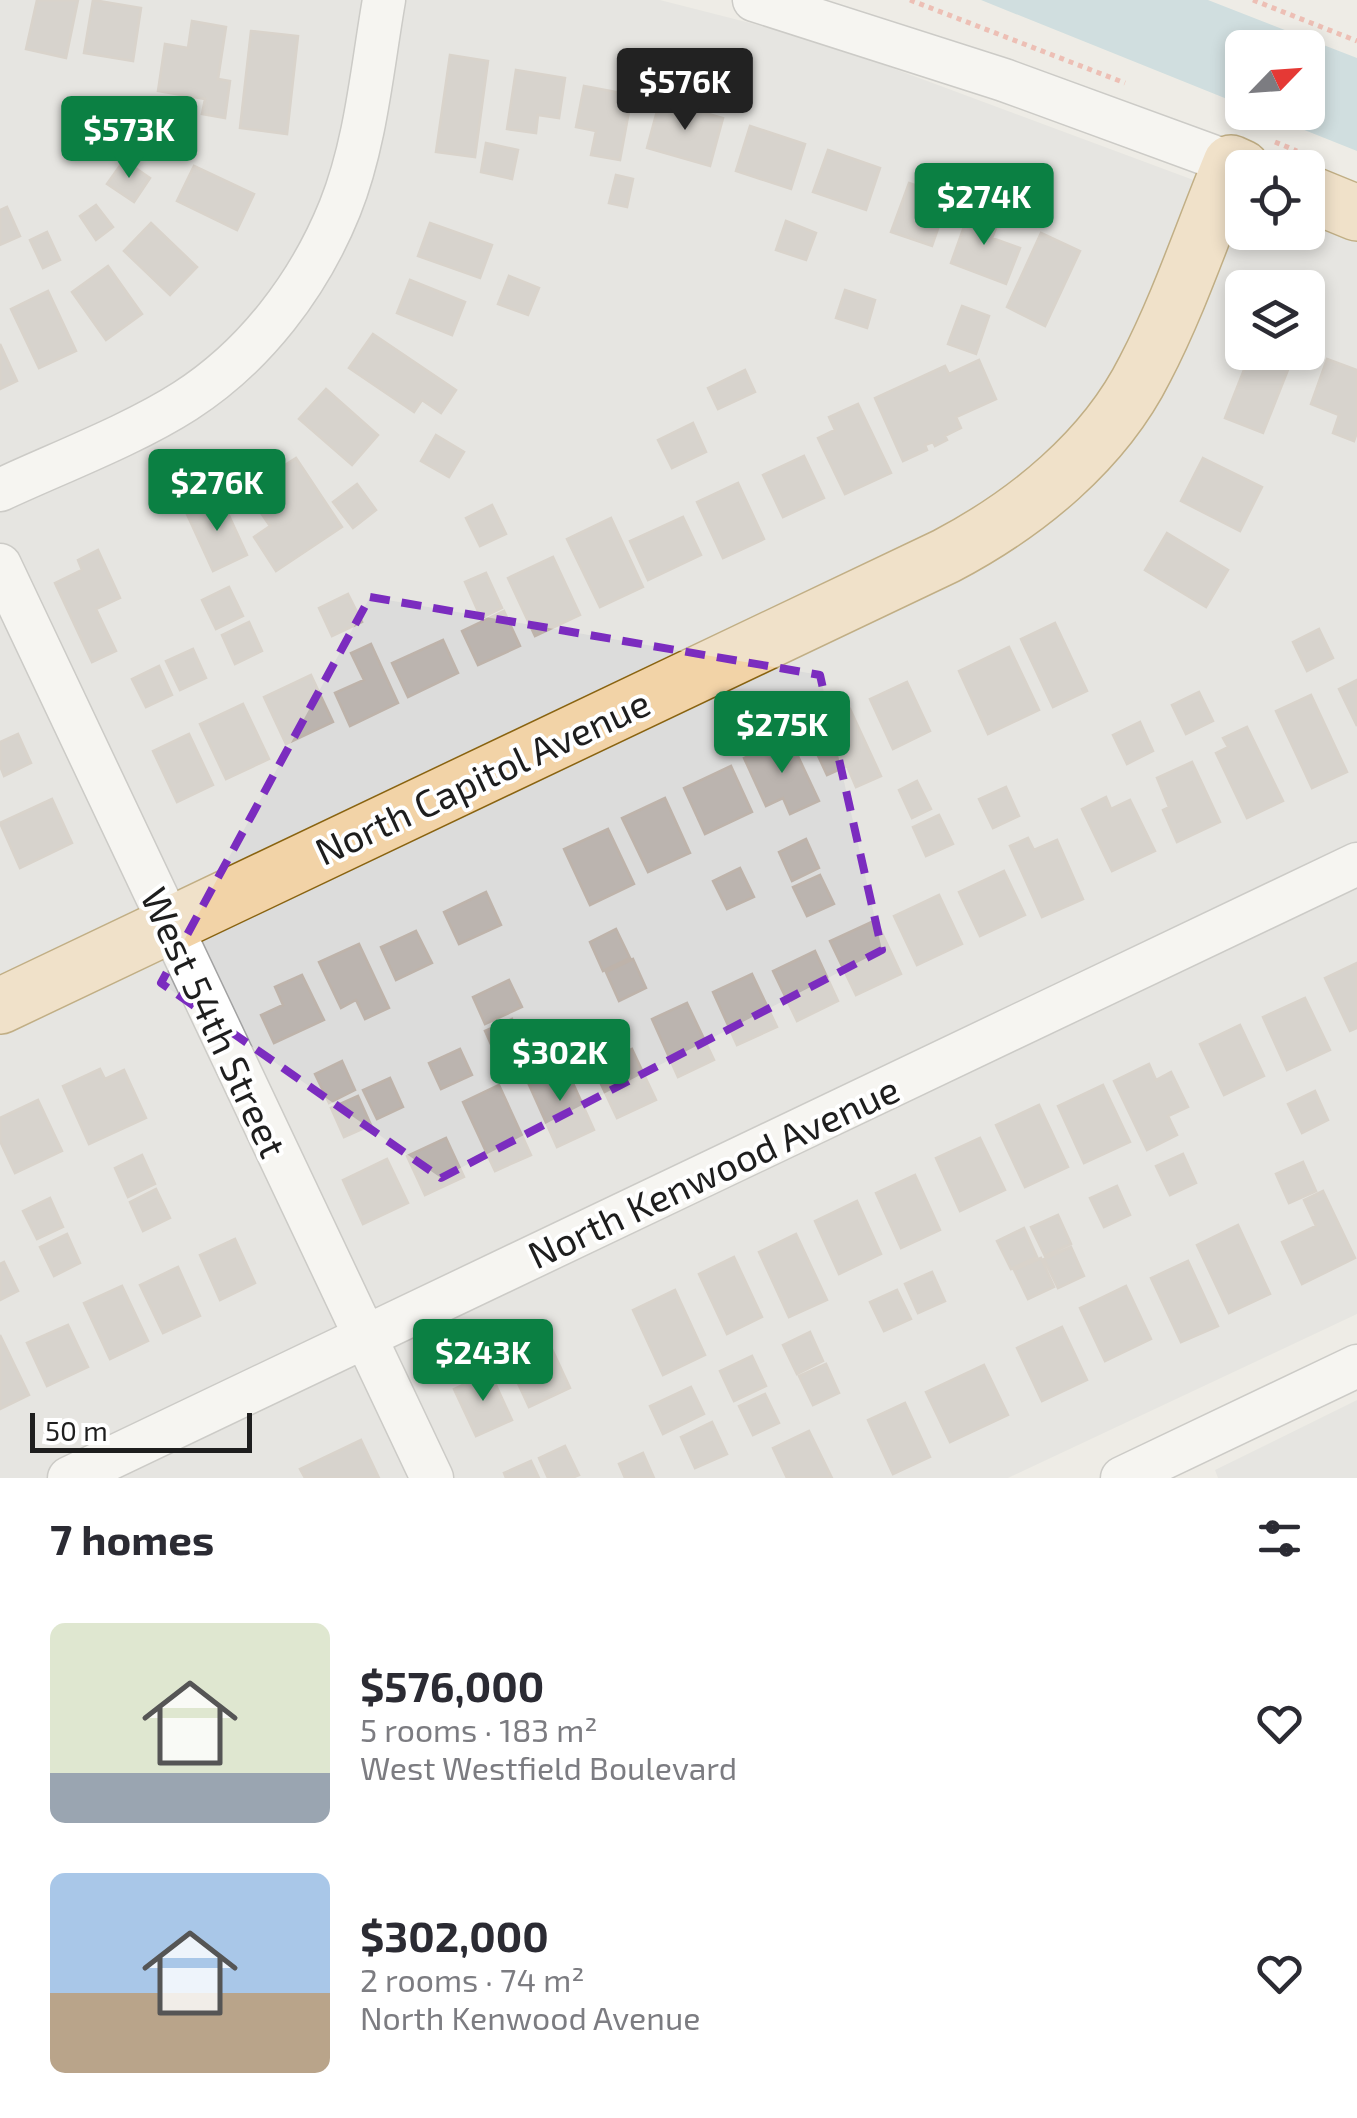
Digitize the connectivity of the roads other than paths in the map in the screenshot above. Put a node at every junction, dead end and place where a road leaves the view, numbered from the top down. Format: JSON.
{"nodes":[{"id":1,"x":384,"y":0,"type":"edge"},
{"id":2,"x":754,"y":0,"type":"edge"},
{"id":3,"x":1225,"y":161,"type":"edge"},
{"id":4,"x":1225,"y":192,"type":"edge"},
{"id":5,"x":1325,"y":200,"type":"edge"},
{"id":6,"x":1357,"y":213,"type":"edge"},
{"id":7,"x":0,"y":490,"type":"edge"},
{"id":8,"x":0,"y":566,"type":"edge"},
{"id":9,"x":1357,"y":864,"type":"edge"},
{"id":10,"x":170,"y":925,"type":"junction"},
{"id":11,"x":0,"y":1006,"type":"edge"},
{"id":12,"x":364,"y":1337,"type":"junction"},
{"id":13,"x":1357,"y":1366,"type":"edge"},
{"id":14,"x":69,"y":1478,"type":"edge"},
{"id":15,"x":432,"y":1478,"type":"edge"},
{"id":16,"x":1122,"y":1478,"type":"edge"}],
"edges":[{"from":1,"to":7,"type":"street"},
{"from":2,"to":3,"type":"street"},
{"from":4,"to":10,"type":"main road","name":"North Capitol Avenue"},
{"from":5,"to":6,"type":"main road"},
{"from":8,"to":10,"type":"street","name":"West 54th Street"},
{"from":9,"to":12,"type":"street","name":"North Kenwood Avenue"},
{"from":10,"to":11,"type":"main road","name":"North Capitol Avenue"},
{"from":10,"to":12,"type":"street","name":"West 54th Street"},
{"from":12,"to":14,"type":"street","name":"North Kenwood Avenue"},
{"from":12,"to":15,"type":"street","name":"West 54th Street"},
{"from":13,"to":16,"type":"street"}]}
